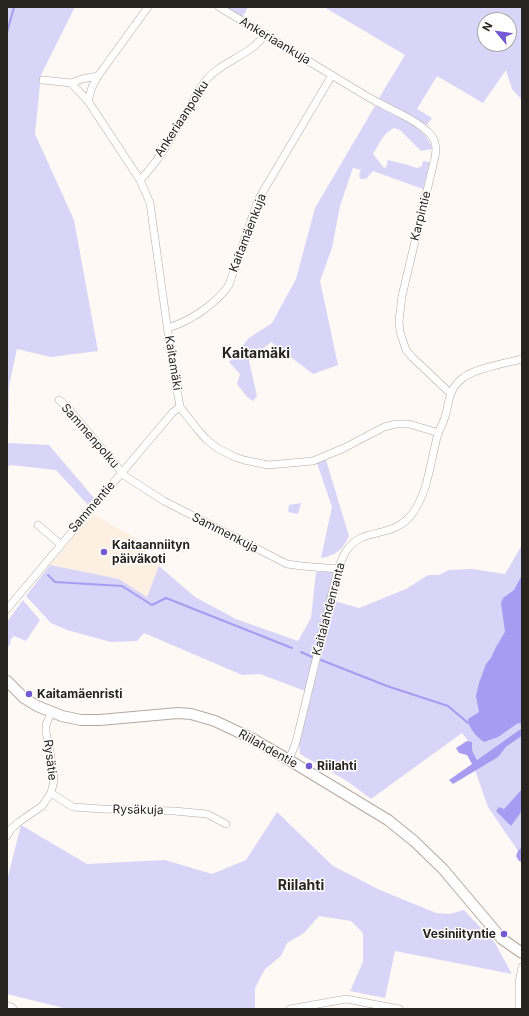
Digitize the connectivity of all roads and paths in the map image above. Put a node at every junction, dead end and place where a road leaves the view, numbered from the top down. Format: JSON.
{"nodes":[{"id":1,"x":148,"y":7,"type":"edge"},
{"id":2,"x":218,"y":7,"type":"edge"},
{"id":3,"x":265,"y":34,"type":"junction"},
{"id":4,"x":332,"y":75,"type":"junction"},
{"id":5,"x":98,"y":76,"type":"junction"},
{"id":6,"x":43,"y":80,"type":"dead end"},
{"id":7,"x":71,"y":83,"type":"junction"},
{"id":8,"x":88,"y":101,"type":"junction"},
{"id":9,"x":140,"y":180,"type":"junction"},
{"id":10,"x":168,"y":328,"type":"junction"},
{"id":11,"x":522,"y":359,"type":"edge"},
{"id":12,"x":450,"y":393,"type":"junction"},
{"id":13,"x":59,"y":400,"type":"dead end"},
{"id":14,"x":180,"y":407,"type":"junction"},
{"id":15,"x":439,"y":433,"type":"junction"},
{"id":16,"x":122,"y":473,"type":"junction"},
{"id":17,"x":38,"y":525,"type":"dead end"},
{"id":18,"x":60,"y":544,"type":"junction"},
{"id":19,"x":338,"y":569,"type":"junction"},
{"id":20,"x":7,"y":608,"type":"edge"},
{"id":21,"x":7,"y":681,"type":"edge"},
{"id":22,"x":50,"y":713,"type":"junction"},
{"id":23,"x":289,"y":760,"type":"junction"},
{"id":24,"x":51,"y":793,"type":"junction"},
{"id":25,"x":226,"y":824,"type":"dead end"},
{"id":26,"x":7,"y":836,"type":"edge"},
{"id":27,"x":522,"y":954,"type":"edge"},
{"id":28,"x":522,"y":967,"type":"edge"},
{"id":29,"x":379,"y":1007,"type":"edge"},
{"id":30,"x":7,"y":1008,"type":"edge"},
{"id":31,"x":11,"y":1009,"type":"edge"},
{"id":32,"x":290,"y":1009,"type":"edge"},
{"id":33,"x":399,"y":1009,"type":"edge"},
{"id":34,"x":519,"y":1009,"type":"edge"}],
"edges":[{"from":1,"to":5,"type":"street"},
{"from":2,"to":3,"type":"street","name":"Ankeriaankuja"},
{"from":3,"to":4,"type":"street","name":"Ankeriaankuja"},
{"from":3,"to":9,"type":"street","name":"Ankeriaanpolku"},
{"from":4,"to":10,"type":"street","name":"Kaitamäenkuja"},
{"from":4,"to":12,"type":"street","name":"Karpintie"},
{"from":5,"to":7,"type":"street"},
{"from":5,"to":8,"type":"street"},
{"from":6,"to":7,"type":"street"},
{"from":7,"to":8,"type":"street","name":"Kaitamäki"},
{"from":8,"to":9,"type":"street","name":"Kaitamäki"},
{"from":9,"to":10,"type":"street","name":"Kaitamäki"},
{"from":10,"to":14,"type":"street","name":"Kaitamäki"},
{"from":11,"to":12,"type":"street","name":"Kaitalahdenranta"},
{"from":12,"to":15,"type":"street","name":"Kaitalahdenranta"},
{"from":13,"to":16,"type":"street","name":"Sammenpolku"},
{"from":14,"to":15,"type":"street","name":"Kaitamäki"},
{"from":14,"to":16,"type":"street","name":"Sammentie"},
{"from":15,"to":19,"type":"street","name":"Kaitalahdenranta"},
{"from":16,"to":18,"type":"street","name":"Sammentie"},
{"from":16,"to":19,"type":"street","name":"Sammenkuja"},
{"from":17,"to":18,"type":"street"},
{"from":18,"to":20,"type":"street","name":"Sammentie"},
{"from":19,"to":23,"type":"street","name":"Kaitalahdenranta"},
{"from":21,"to":22,"type":"street","name":"Riilahdentie"},
{"from":22,"to":23,"type":"street","name":"Riilahdentie"},
{"from":22,"to":24,"type":"street","name":"Rysätie"},
{"from":23,"to":27,"type":"street","name":"Riilahdentie"},
{"from":24,"to":25,"type":"street","name":"Rysäkuja"},
{"from":24,"to":26,"type":"street","name":"Rysätie"},
{"from":28,"to":34,"type":"street"},
{"from":29,"to":32,"type":"street"},
{"from":29,"to":33,"type":"street"},
{"from":30,"to":31,"type":"main road"}]}
